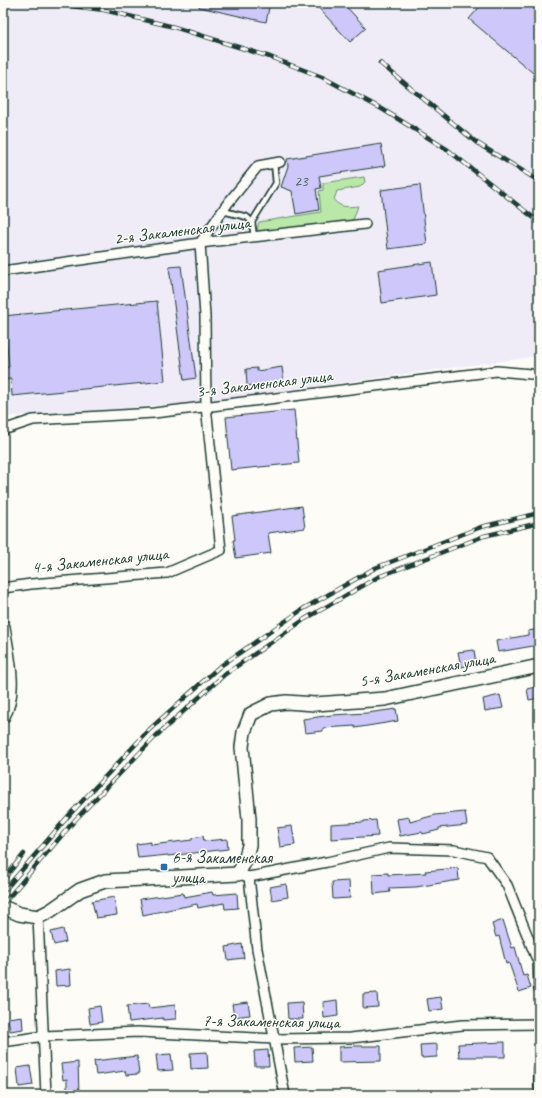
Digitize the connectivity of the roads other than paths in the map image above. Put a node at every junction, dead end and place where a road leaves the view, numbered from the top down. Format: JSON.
{"nodes":[{"id":1,"x":277,"y":162,"type":"joint"},
{"id":2,"x":223,"y":211,"type":"junction"},
{"id":3,"x":252,"y":222,"type":"junction"},
{"id":4,"x":365,"y":224,"type":"dead end"},
{"id":5,"x":254,"y":237,"type":"junction"},
{"id":6,"x":200,"y":243,"type":"junction"},
{"id":7,"x":3,"y":271,"type":"edge"},
{"id":8,"x":531,"y":374,"type":"dead end"},
{"id":9,"x":206,"y":406,"type":"junction"},
{"id":10,"x":3,"y":430,"type":"edge"},
{"id":11,"x":3,"y":588,"type":"edge"},
{"id":12,"x":3,"y":627,"type":"edge"},
{"id":13,"x":539,"y":666,"type":"edge"},
{"id":14,"x":3,"y":716,"type":"edge"},
{"id":15,"x":244,"y":875,"type":"junction"},
{"id":16,"x":3,"y":907,"type":"edge"},
{"id":17,"x":38,"y":917,"type":"junction"},
{"id":18,"x":539,"y":989,"type":"edge"},
{"id":19,"x":539,"y":1024,"type":"edge"},
{"id":20,"x":44,"y":1036,"type":"junction"},
{"id":21,"x":275,"y":1039,"type":"junction"},
{"id":22,"x":3,"y":1042,"type":"edge"},
{"id":23,"x":539,"y":1069,"type":"edge"},
{"id":24,"x":539,"y":1088,"type":"edge"},
{"id":25,"x":46,"y":1095,"type":"edge"},
{"id":26,"x":285,"y":1095,"type":"edge"}],
"edges":[{"from":1,"to":2,"type":"street"},
{"from":1,"to":3,"type":"lane"},
{"from":2,"to":3,"type":"lane"},
{"from":2,"to":6,"type":"street"},
{"from":3,"to":5,"type":"lane"},
{"from":4,"to":5,"type":"street","name":"2-я Закаменская улица"},
{"from":5,"to":6,"type":"street","name":"2-я Закаменская улица"},
{"from":6,"to":7,"type":"street","name":"2-я Закаменская улица"},
{"from":6,"to":9,"type":"street"},
{"from":8,"to":9,"type":"street","name":"3-я Закаменская улица"},
{"from":9,"to":10,"type":"street","name":"3-я Закаменская улица"},
{"from":9,"to":11,"type":"street","name":"4-я Закаменская улица"},
{"from":12,"to":14,"type":"street"},
{"from":13,"to":15,"type":"street","name":"5-я Закаменская улица"},
{"from":15,"to":17,"type":"street"},
{"from":15,"to":18,"type":"street"},
{"from":15,"to":21,"type":"street"},
{"from":16,"to":17,"type":"street"},
{"from":17,"to":20,"type":"street"},
{"from":19,"to":21,"type":"street","name":"7-я Закаменская улица"},
{"from":20,"to":21,"type":"street","name":"7-я Закаменская улица"},
{"from":20,"to":22,"type":"street","name":"7-я Закаменская улица"},
{"from":20,"to":25,"type":"street"},
{"from":21,"to":26,"type":"street"},
{"from":23,"to":24,"type":"street"}]}
